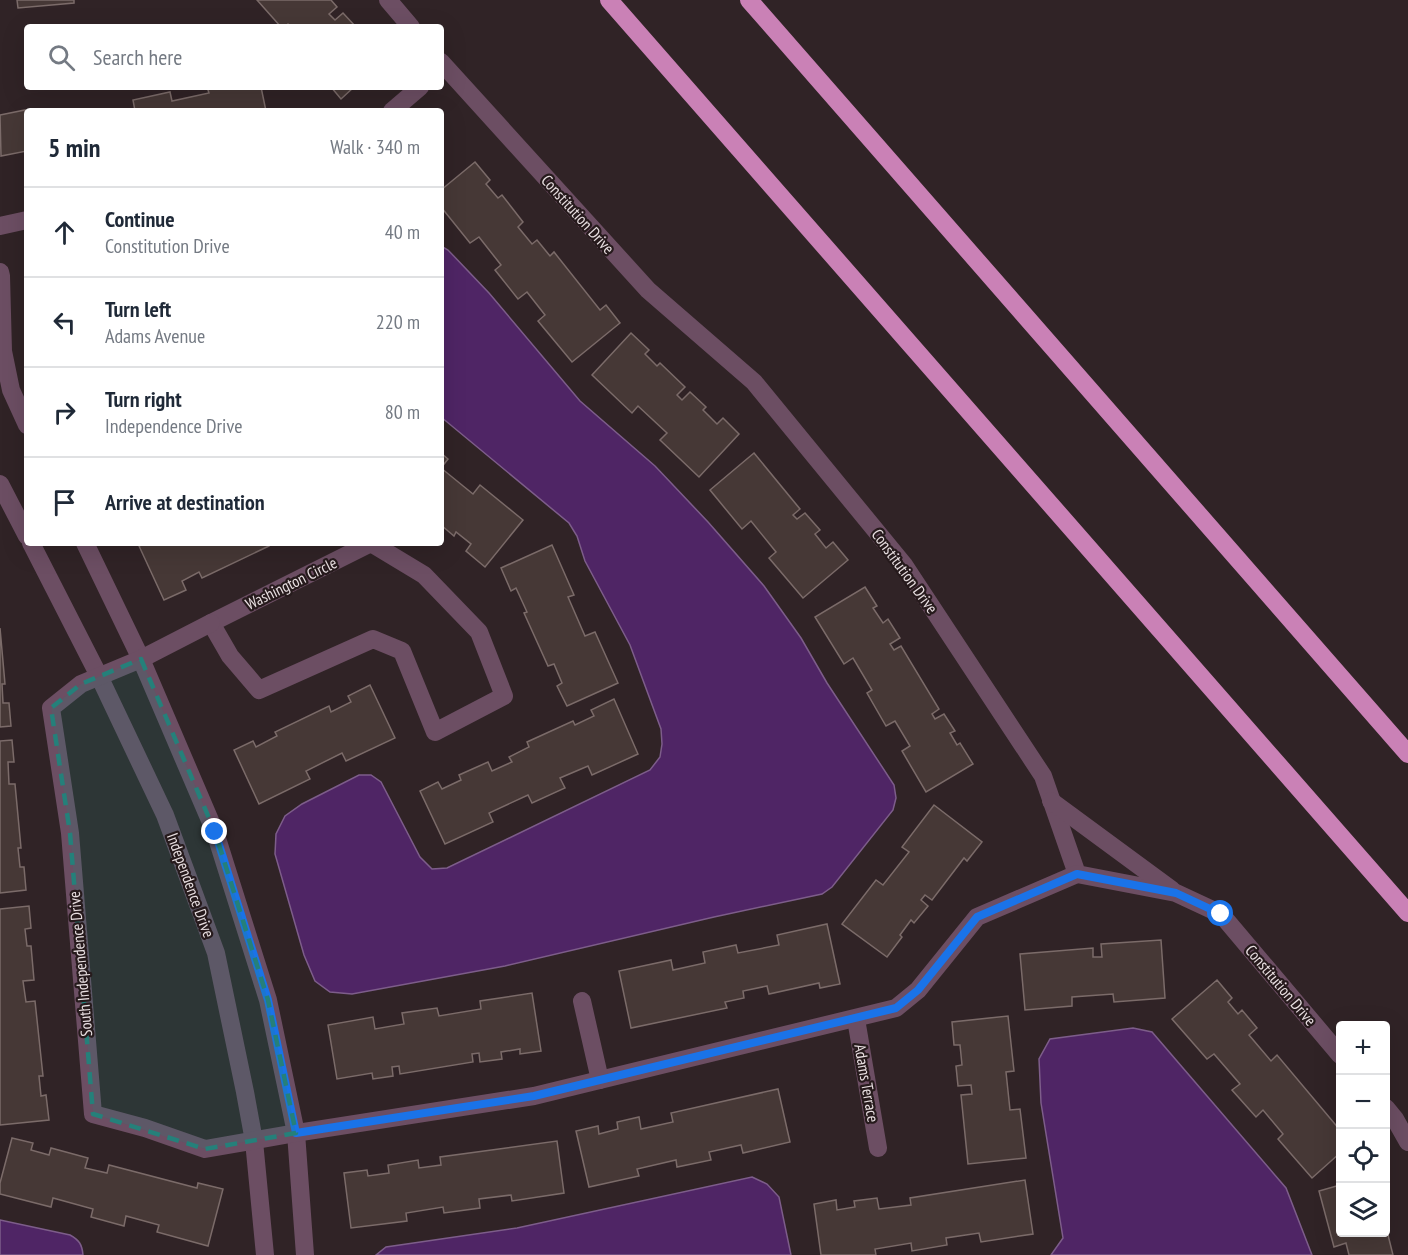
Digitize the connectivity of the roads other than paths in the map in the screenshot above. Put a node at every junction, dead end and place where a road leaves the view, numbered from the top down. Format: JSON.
{"nodes":[{"id":1,"x":388,"y":0,"type":"edge"},
{"id":2,"x":609,"y":0,"type":"edge"},
{"id":3,"x":749,"y":0,"type":"edge"},
{"id":4,"x":408,"y":24,"type":"edge"},
{"id":5,"x":444,"y":68,"type":"edge"},
{"id":6,"x":416,"y":90,"type":"edge"},
{"id":7,"x":396,"y":108,"type":"edge"},
{"id":8,"x":24,"y":221,"type":"edge"},
{"id":9,"x":0,"y":226,"type":"edge"},
{"id":10,"x":0,"y":272,"type":"edge"},
{"id":11,"x":24,"y":418,"type":"edge"},
{"id":12,"x":0,"y":484,"type":"edge"},
{"id":13,"x":24,"y":530,"type":"edge"},
{"id":14,"x":32,"y":546,"type":"edge"},
{"id":15,"x":86,"y":546,"type":"edge"},
{"id":16,"x":365,"y":546,"type":"edge"},
{"id":17,"x":376,"y":546,"type":"edge"},
{"id":18,"x":212,"y":623,"type":"junction"},
{"id":19,"x":141,"y":659,"type":"junction"},
{"id":20,"x":99,"y":676,"type":"junction"},
{"id":21,"x":1408,"y":754,"type":"edge"},
{"id":22,"x":1052,"y":801,"type":"junction"},
{"id":23,"x":1077,"y":874,"type":"junction"},
{"id":24,"x":1176,"y":893,"type":"junction"},
{"id":25,"x":1408,"y":913,"type":"edge"},
{"id":26,"x":582,"y":1001,"type":"dead end"},
{"id":27,"x":856,"y":1019,"type":"junction"},
{"id":28,"x":1336,"y":1049,"type":"edge"},
{"id":29,"x":600,"y":1080,"type":"junction"},
{"id":30,"x":1390,"y":1113,"type":"edge"},
{"id":31,"x":296,"y":1133,"type":"junction"},
{"id":32,"x":254,"y":1141,"type":"junction"},
{"id":33,"x":1408,"y":1142,"type":"edge"},
{"id":34,"x":878,"y":1148,"type":"dead end"},
{"id":35,"x":265,"y":1255,"type":"edge"},
{"id":36,"x":305,"y":1255,"type":"edge"}],
"edges":[{"from":1,"to":4,"type":"street"},
{"from":2,"to":25,"type":"highway"},
{"from":3,"to":21,"type":"highway"},
{"from":5,"to":22,"type":"street","name":"Constitution Drive"},
{"from":6,"to":7,"type":"street"},
{"from":8,"to":9,"type":"street"},
{"from":10,"to":11,"type":"street"},
{"from":12,"to":13,"type":"street"},
{"from":14,"to":20,"type":"street","name":"Independence Drive"},
{"from":15,"to":19,"type":"street"},
{"from":16,"to":18,"type":"street","name":"Washington Circle"},
{"from":17,"to":18,"type":"street","name":"Washington Circle"},
{"from":18,"to":19,"type":"street","name":"South Independence Drive"},
{"from":19,"to":20,"type":"street","name":"South Independence Drive"},
{"from":19,"to":31,"type":"street"},
{"from":20,"to":32,"type":"street","name":"Independence Drive"},
{"from":20,"to":32,"type":"street","name":"South Independence Drive"},
{"from":22,"to":23,"type":"street","name":"Constitution Drive"},
{"from":22,"to":24,"type":"street"},
{"from":23,"to":24,"type":"street","name":"Constitution Drive"},
{"from":23,"to":27,"type":"street","name":"South Independence Drive"},
{"from":24,"to":28,"type":"street","name":"Constitution Drive"},
{"from":26,"to":29,"type":"street"},
{"from":27,"to":29,"type":"street","name":"South Independence Drive"},
{"from":27,"to":34,"type":"street","name":"Adams Terrace"},
{"from":29,"to":31,"type":"street","name":"South Independence Drive"},
{"from":30,"to":33,"type":"street"},
{"from":31,"to":32,"type":"street","name":"South Independence Drive"},
{"from":31,"to":36,"type":"street"},
{"from":32,"to":35,"type":"street","name":"Independence Drive"}]}
